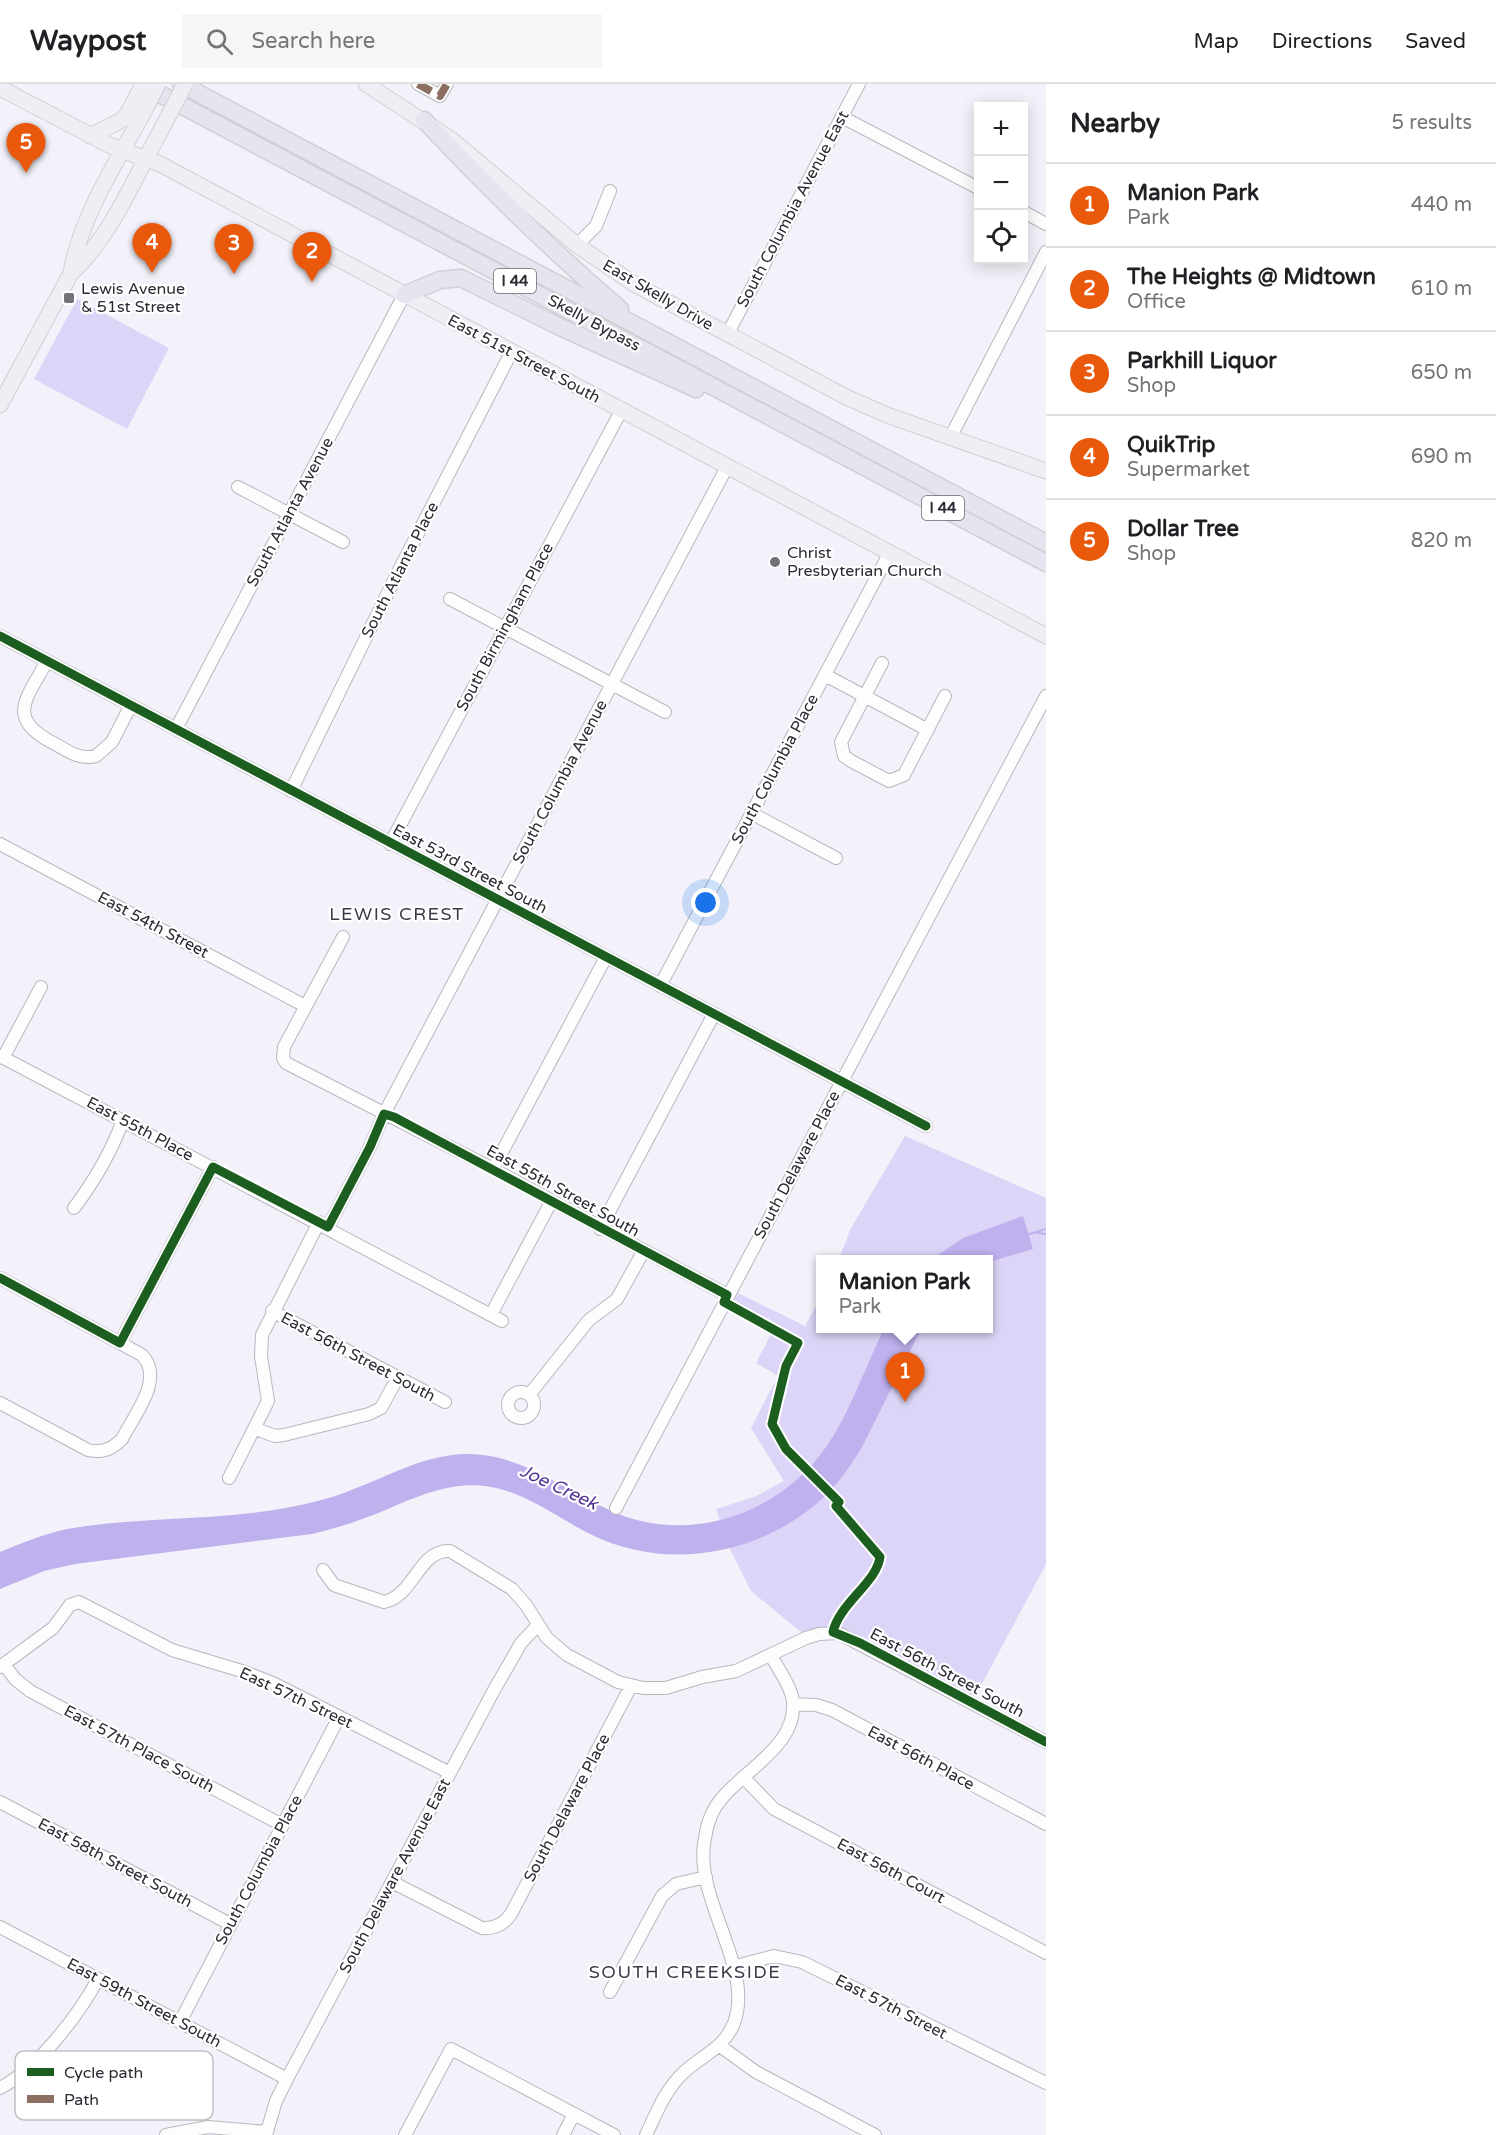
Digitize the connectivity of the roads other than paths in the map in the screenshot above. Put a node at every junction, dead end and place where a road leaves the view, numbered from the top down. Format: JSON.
{"nodes":[{"id":1,"x":142,"y":84,"type":"edge"},
{"id":2,"x":158,"y":84,"type":"edge"},
{"id":3,"x":183,"y":84,"type":"edge"},
{"id":4,"x":366,"y":84,"type":"edge"},
{"id":5,"x":418,"y":84,"type":"edge"},
{"id":6,"x":447,"y":84,"type":"edge"},
{"id":7,"x":859,"y":84,"type":"edge"},
{"id":8,"x":0,"y":88,"type":"edge"},
{"id":9,"x":134,"y":116,"type":"junction"},
{"id":10,"x":842,"y":117,"type":"junction"},
{"id":11,"x":424,"y":120,"type":"junction"},
{"id":12,"x":90,"y":136,"type":"junction"},
{"id":13,"x":123,"y":151,"type":"junction"},
{"id":14,"x":145,"y":158,"type":"junction"},
{"id":15,"x":974,"y":186,"type":"edge"},
{"id":16,"x":610,"y":191,"type":"dead end"},
{"id":17,"x":1028,"y":215,"type":"edge"},
{"id":18,"x":1046,"y":224,"type":"edge"},
{"id":19,"x":84,"y":231,"type":"junction"},
{"id":20,"x":578,"y":244,"type":"junction"},
{"id":21,"x":1046,"y":252,"type":"edge"},
{"id":22,"x":88,"y":254,"type":"junction"},
{"id":23,"x":71,"y":273,"type":"junction"},
{"id":24,"x":404,"y":295,"type":"junction"},
{"id":25,"x":643,"y":329,"type":"junction"},
{"id":26,"x":728,"y":335,"type":"junction"},
{"id":27,"x":512,"y":351,"type":"junction"},
{"id":28,"x":0,"y":405,"type":"edge"},
{"id":29,"x":621,"y":411,"type":"junction"},
{"id":30,"x":950,"y":438,"type":"junction"},
{"id":31,"x":839,"y":454,"type":"junction"},
{"id":32,"x":728,"y":465,"type":"junction"},
{"id":33,"x":1046,"y":471,"type":"edge"},
{"id":34,"x":238,"y":487,"type":"dead end"},
{"id":35,"x":289,"y":514,"type":"junction"},
{"id":36,"x":343,"y":542,"type":"dead end"},
{"id":37,"x":1046,"y":543,"type":"edge"},
{"id":38,"x":890,"y":552,"type":"junction"},
{"id":39,"x":1046,"y":563,"type":"edge"},
{"id":40,"x":450,"y":599,"type":"dead end"},
{"id":41,"x":504,"y":628,"type":"junction"},
{"id":42,"x":0,"y":636,"type":"edge"},
{"id":43,"x":1046,"y":636,"type":"edge"},
{"id":44,"x":47,"y":660,"type":"junction"},
{"id":45,"x":882,"y":663,"type":"dead end"},
{"id":46,"x":825,"y":675,"type":"junction"},
{"id":47,"x":611,"y":683,"type":"junction"},
{"id":48,"x":945,"y":696,"type":"dead end"},
{"id":49,"x":1046,"y":696,"type":"edge"},
{"id":50,"x":865,"y":697,"type":"junction"},
{"id":51,"x":131,"y":705,"type":"junction"},
{"id":52,"x":665,"y":712,"type":"dead end"},
{"id":53,"x":176,"y":729,"type":"junction"},
{"id":54,"x":928,"y":730,"type":"junction"},
{"id":55,"x":291,"y":791,"type":"junction"},
{"id":56,"x":751,"y":813,"type":"junction"},
{"id":57,"x":0,"y":844,"type":"edge"},
{"id":58,"x":390,"y":844,"type":"junction"},
{"id":59,"x":836,"y":858,"type":"dead end"},
{"id":60,"x":497,"y":901,"type":"junction"},
{"id":61,"x":343,"y":937,"type":"dead end"},
{"id":62,"x":606,"y":957,"type":"junction"},
{"id":63,"x":660,"y":986,"type":"junction"},
{"id":64,"x":41,"y":987,"type":"dead end"},
{"id":65,"x":305,"y":1006,"type":"junction"},
{"id":66,"x":714,"y":1014,"type":"junction"},
{"id":67,"x":2,"y":1057,"type":"edge"},
{"id":68,"x":842,"y":1082,"type":"junction"},
{"id":69,"x":384,"y":1114,"type":"junction"},
{"id":70,"x":123,"y":1120,"type":"junction"},
{"id":71,"x":926,"y":1126,"type":"dead end"},
{"id":72,"x":213,"y":1167,"type":"junction"},
{"id":73,"x":494,"y":1169,"type":"junction"},
{"id":74,"x":551,"y":1202,"type":"junction"},
{"id":75,"x":74,"y":1208,"type":"dead end"},
{"id":76,"x":323,"y":1225,"type":"junction"},
{"id":77,"x":600,"y":1229,"type":"junction"},
{"id":78,"x":643,"y":1252,"type":"junction"},
{"id":79,"x":0,"y":1278,"type":"edge"},
{"id":80,"x":728,"y":1295,"type":"junction"},
{"id":81,"x":494,"y":1309,"type":"dead end"},
{"id":82,"x":272,"y":1311,"type":"junction"},
{"id":83,"x":502,"y":1321,"type":"dead end"},
{"id":84,"x":120,"y":1342,"type":"junction"},
{"id":85,"x":398,"y":1377,"type":"junction"},
{"id":86,"x":530,"y":1395,"type":"dead end"},
{"id":87,"x":445,"y":1402,"type":"dead end"},
{"id":88,"x":0,"y":1403,"type":"edge"},
{"id":89,"x":256,"y":1429,"type":"junction"},
{"id":90,"x":229,"y":1478,"type":"dead end"},
{"id":91,"x":616,"y":1508,"type":"dead end"},
{"id":92,"x":323,"y":1570,"type":"dead end"},
{"id":93,"x":538,"y":1625,"type":"junction"},
{"id":94,"x":771,"y":1656,"type":"junction"},
{"id":95,"x":2,"y":1666,"type":"edge"},
{"id":96,"x":631,"y":1686,"type":"junction"},
{"id":97,"x":793,"y":1704,"type":"junction"},
{"id":98,"x":339,"y":1717,"type":"junction"},
{"id":99,"x":1046,"y":1742,"type":"edge"},
{"id":100,"x":450,"y":1773,"type":"junction"},
{"id":101,"x":744,"y":1778,"type":"junction"},
{"id":102,"x":0,"y":1802,"type":"edge"},
{"id":103,"x":1046,"y":1824,"type":"edge"},
{"id":104,"x":282,"y":1825,"type":"junction"},
{"id":105,"x":706,"y":1877,"type":"junction"},
{"id":106,"x":392,"y":1882,"type":"junction"},
{"id":107,"x":230,"y":1924,"type":"junction"},
{"id":108,"x":0,"y":1927,"type":"edge"},
{"id":109,"x":1046,"y":1953,"type":"edge"},
{"id":110,"x":732,"y":1967,"type":"junction"},
{"id":111,"x":98,"y":1979,"type":"junction"},
{"id":112,"x":610,"y":1992,"type":"dead end"},
{"id":113,"x":180,"y":2022,"type":"junction"},
{"id":114,"x":720,"y":2046,"type":"junction"},
{"id":115,"x":42,"y":2051,"type":"edge"},
{"id":116,"x":15,"y":2077,"type":"edge"},
{"id":117,"x":287,"y":2079,"type":"junction"},
{"id":118,"x":1046,"y":2083,"type":"edge"},
{"id":119,"x":0,"y":2088,"type":"edge"},
{"id":120,"x":574,"y":2114,"type":"junction"},
{"id":121,"x":266,"y":2133,"type":"edge"},
{"id":122,"x":166,"y":2135,"type":"edge"},
{"id":123,"x":405,"y":2135,"type":"edge"},
{"id":124,"x":563,"y":2135,"type":"edge"},
{"id":125,"x":614,"y":2135,"type":"edge"},
{"id":126,"x":646,"y":2135,"type":"edge"},
{"id":127,"x":875,"y":2135,"type":"edge"}],
"edges":[{"from":1,"to":9,"type":"main road","bridge":true},
{"from":1,"to":31,"type":"highway","name":"Skelly Bypass","number":"I 44"},
{"from":2,"to":9,"type":"main road","bridge":true},
{"from":3,"to":14,"type":"main road","bridge":true},
{"from":3,"to":25,"type":"highway","name":"Skelly Bypass","number":"I 44"},
{"from":4,"to":11,"type":"main road","name":"East Skelly Drive"},
{"from":5,"to":6,"type":"street"},
{"from":7,"to":10,"type":"street","name":"South Columbia Avenue East"},
{"from":8,"to":12,"type":"main road","name":"East 51st Street South"},
{"from":9,"to":12,"type":"main road"},
{"from":9,"to":13,"type":"main road"},
{"from":10,"to":15,"type":"street"},
{"from":10,"to":26,"type":"street","name":"South Columbia Avenue East"},
{"from":11,"to":20,"type":"main road","name":"East Skelly Drive"},
{"from":11,"to":25,"type":"highway"},
{"from":12,"to":13,"type":"main road","name":"East 51st Street South"},
{"from":13,"to":14,"type":"main road","name":"East 51st Street South"},
{"from":13,"to":19,"type":"main road"},
{"from":14,"to":22,"type":"main road"},
{"from":14,"to":24,"type":"main road","name":"East 51st Street South"},
{"from":16,"to":20,"type":"street"},
{"from":17,"to":18,"type":"street"},
{"from":19,"to":22,"type":"main road"},
{"from":19,"to":23,"type":"main road"},
{"from":20,"to":26,"type":"main road","name":"East Skelly Drive"},
{"from":21,"to":30,"type":"street"},
{"from":22,"to":23,"type":"main road"},
{"from":23,"to":28,"type":"main road"},
{"from":24,"to":27,"type":"main road","name":"East 51st Street South"},
{"from":24,"to":31,"type":"highway"},
{"from":24,"to":35,"type":"street","name":"South Atlanta Avenue"},
{"from":25,"to":37,"type":"highway","name":"Skelly Bypass","number":"I 44"},
{"from":26,"to":30,"type":"main road","name":"East Skelly Drive"},
{"from":27,"to":29,"type":"main road","name":"East 51st Street South"},
{"from":27,"to":55,"type":"street","name":"South Atlanta Place"},
{"from":29,"to":32,"type":"main road","name":"East 51st Street South"},
{"from":29,"to":41,"type":"street","name":"South Birmingham Place"},
{"from":30,"to":33,"type":"main road","name":"East Skelly Drive"},
{"from":31,"to":39,"type":"highway","name":"Skelly Bypass","number":"I 44"},
{"from":32,"to":38,"type":"main road","name":"East 51st Street South"},
{"from":32,"to":47,"type":"street","name":"South Columbia Avenue"},
{"from":34,"to":35,"type":"street"},
{"from":35,"to":36,"type":"street"},
{"from":35,"to":53,"type":"street","name":"South Atlanta Avenue"},
{"from":38,"to":43,"type":"main road","name":"East 51st Street South"},
{"from":38,"to":46,"type":"street","name":"South Columbia Place"},
{"from":40,"to":41,"type":"street"},
{"from":41,"to":47,"type":"street"},
{"from":41,"to":58,"type":"street","name":"South Birmingham Place"},
{"from":42,"to":44,"type":"street","name":"East 53rd Street South"},
{"from":44,"to":51,"type":"street","name":"East 53rd Street South"},
{"from":44,"to":51,"type":"street"},
{"from":45,"to":50,"type":"street"},
{"from":46,"to":50,"type":"street"},
{"from":46,"to":56,"type":"street","name":"South Columbia Place"},
{"from":47,"to":52,"type":"street"},
{"from":47,"to":60,"type":"street","name":"South Columbia Avenue"},
{"from":48,"to":54,"type":"street"},
{"from":49,"to":68,"type":"street","name":"South Delaware Place"},
{"from":50,"to":54,"type":"street"},
{"from":50,"to":54,"type":"street"},
{"from":51,"to":53,"type":"street","name":"East 53rd Street South"},
{"from":53,"to":55,"type":"street","name":"East 53rd Street South"},
{"from":55,"to":58,"type":"street","name":"East 53rd Street South"},
{"from":56,"to":59,"type":"street"},
{"from":56,"to":63,"type":"street","name":"South Columbia Place"},
{"from":57,"to":65,"type":"street","name":"East 54th Street"},
{"from":58,"to":60,"type":"street","name":"East 53rd Street South"},
{"from":60,"to":62,"type":"street","name":"East 53rd Street South"},
{"from":60,"to":69,"type":"street","name":"South Columbia Avenue"},
{"from":61,"to":65,"type":"street"},
{"from":62,"to":63,"type":"street","name":"East 53rd Street South"},
{"from":62,"to":73,"type":"street"},
{"from":63,"to":66,"type":"street","name":"East 53rd Street South"},
{"from":64,"to":67,"type":"street"},
{"from":65,"to":69,"type":"street","name":"East 55th Street South"},
{"from":66,"to":68,"type":"street","name":"East 53rd Street South"},
{"from":66,"to":77,"type":"street"},
{"from":67,"to":70,"type":"street","name":"East 55th Place"},
{"from":68,"to":71,"type":"street","name":"East 53rd Street South"},
{"from":68,"to":80,"type":"street","name":"South Delaware Place"},
{"from":69,"to":73,"type":"street","name":"East 55th Street South"},
{"from":69,"to":76,"type":"street","name":"South Columbia Avenue"},
{"from":70,"to":72,"type":"street","name":"East 55th Place"},
{"from":70,"to":75,"type":"street"},
{"from":72,"to":76,"type":"street","name":"East 55th Place"},
{"from":72,"to":84,"type":"street"},
{"from":73,"to":74,"type":"street","name":"East 55th Street South"},
{"from":74,"to":77,"type":"street","name":"East 55th Street South"},
{"from":74,"to":81,"type":"street"},
{"from":76,"to":82,"type":"street"},
{"from":76,"to":83,"type":"street","name":"East 55th Place"},
{"from":77,"to":78,"type":"street","name":"East 55th Street South"},
{"from":78,"to":80,"type":"street","name":"East 55th Street South"},
{"from":78,"to":86,"type":"street"},
{"from":79,"to":84,"type":"street"},
{"from":80,"to":91,"type":"street","name":"South Delaware Place"},
{"from":82,"to":85,"type":"street","name":"East 56th Street South"},
{"from":82,"to":89,"type":"street"},
{"from":84,"to":88,"type":"street"},
{"from":85,"to":87,"type":"street","name":"East 56th Street South"},
{"from":85,"to":89,"type":"street"},
{"from":89,"to":90,"type":"street"},
{"from":92,"to":93,"type":"street"},
{"from":93,"to":96,"type":"street"},
{"from":93,"to":100,"type":"street","name":"South Delaware Avenue East"},
{"from":94,"to":96,"type":"street"},
{"from":94,"to":97,"type":"street"},
{"from":94,"to":99,"type":"street","name":"East 56th Street South"},
{"from":95,"to":98,"type":"street","name":"East 57th Street"},
{"from":95,"to":104,"type":"street","name":"East 57th Place South"},
{"from":96,"to":106,"type":"street","name":"South Delaware Place"},
{"from":97,"to":101,"type":"street"},
{"from":97,"to":103,"type":"street","name":"East 56th Place"},
{"from":98,"to":100,"type":"street","name":"East 57th Street"},
{"from":98,"to":104,"type":"street","name":"South Columbia Place"},
{"from":100,"to":106,"type":"street","name":"South Delaware Avenue East"},
{"from":101,"to":105,"type":"street"},
{"from":101,"to":109,"type":"street","name":"East 56th Court"},
{"from":102,"to":107,"type":"street","name":"East 58th Street South"},
{"from":104,"to":107,"type":"street","name":"South Columbia Place"},
{"from":105,"to":110,"type":"street"},
{"from":105,"to":112,"type":"street"},
{"from":106,"to":117,"type":"street","name":"South Delaware Avenue East"},
{"from":107,"to":113,"type":"street","name":"South Columbia Place"},
{"from":108,"to":111,"type":"street","name":"East 59th Street South"},
{"from":110,"to":114,"type":"street"},
{"from":110,"to":118,"type":"street","name":"East 57th Street"},
{"from":111,"to":113,"type":"street","name":"East 59th Street South"},
{"from":111,"to":115,"type":"street"},
{"from":113,"to":117,"type":"street","name":"East 59th Street South"},
{"from":114,"to":126,"type":"street"},
{"from":114,"to":127,"type":"street"},
{"from":116,"to":119,"type":"street"},
{"from":117,"to":121,"type":"street","name":"South Delaware Avenue East"},
{"from":120,"to":123,"type":"street"},
{"from":120,"to":124,"type":"street"},
{"from":120,"to":125,"type":"street"},
{"from":121,"to":122,"type":"street"}]}
